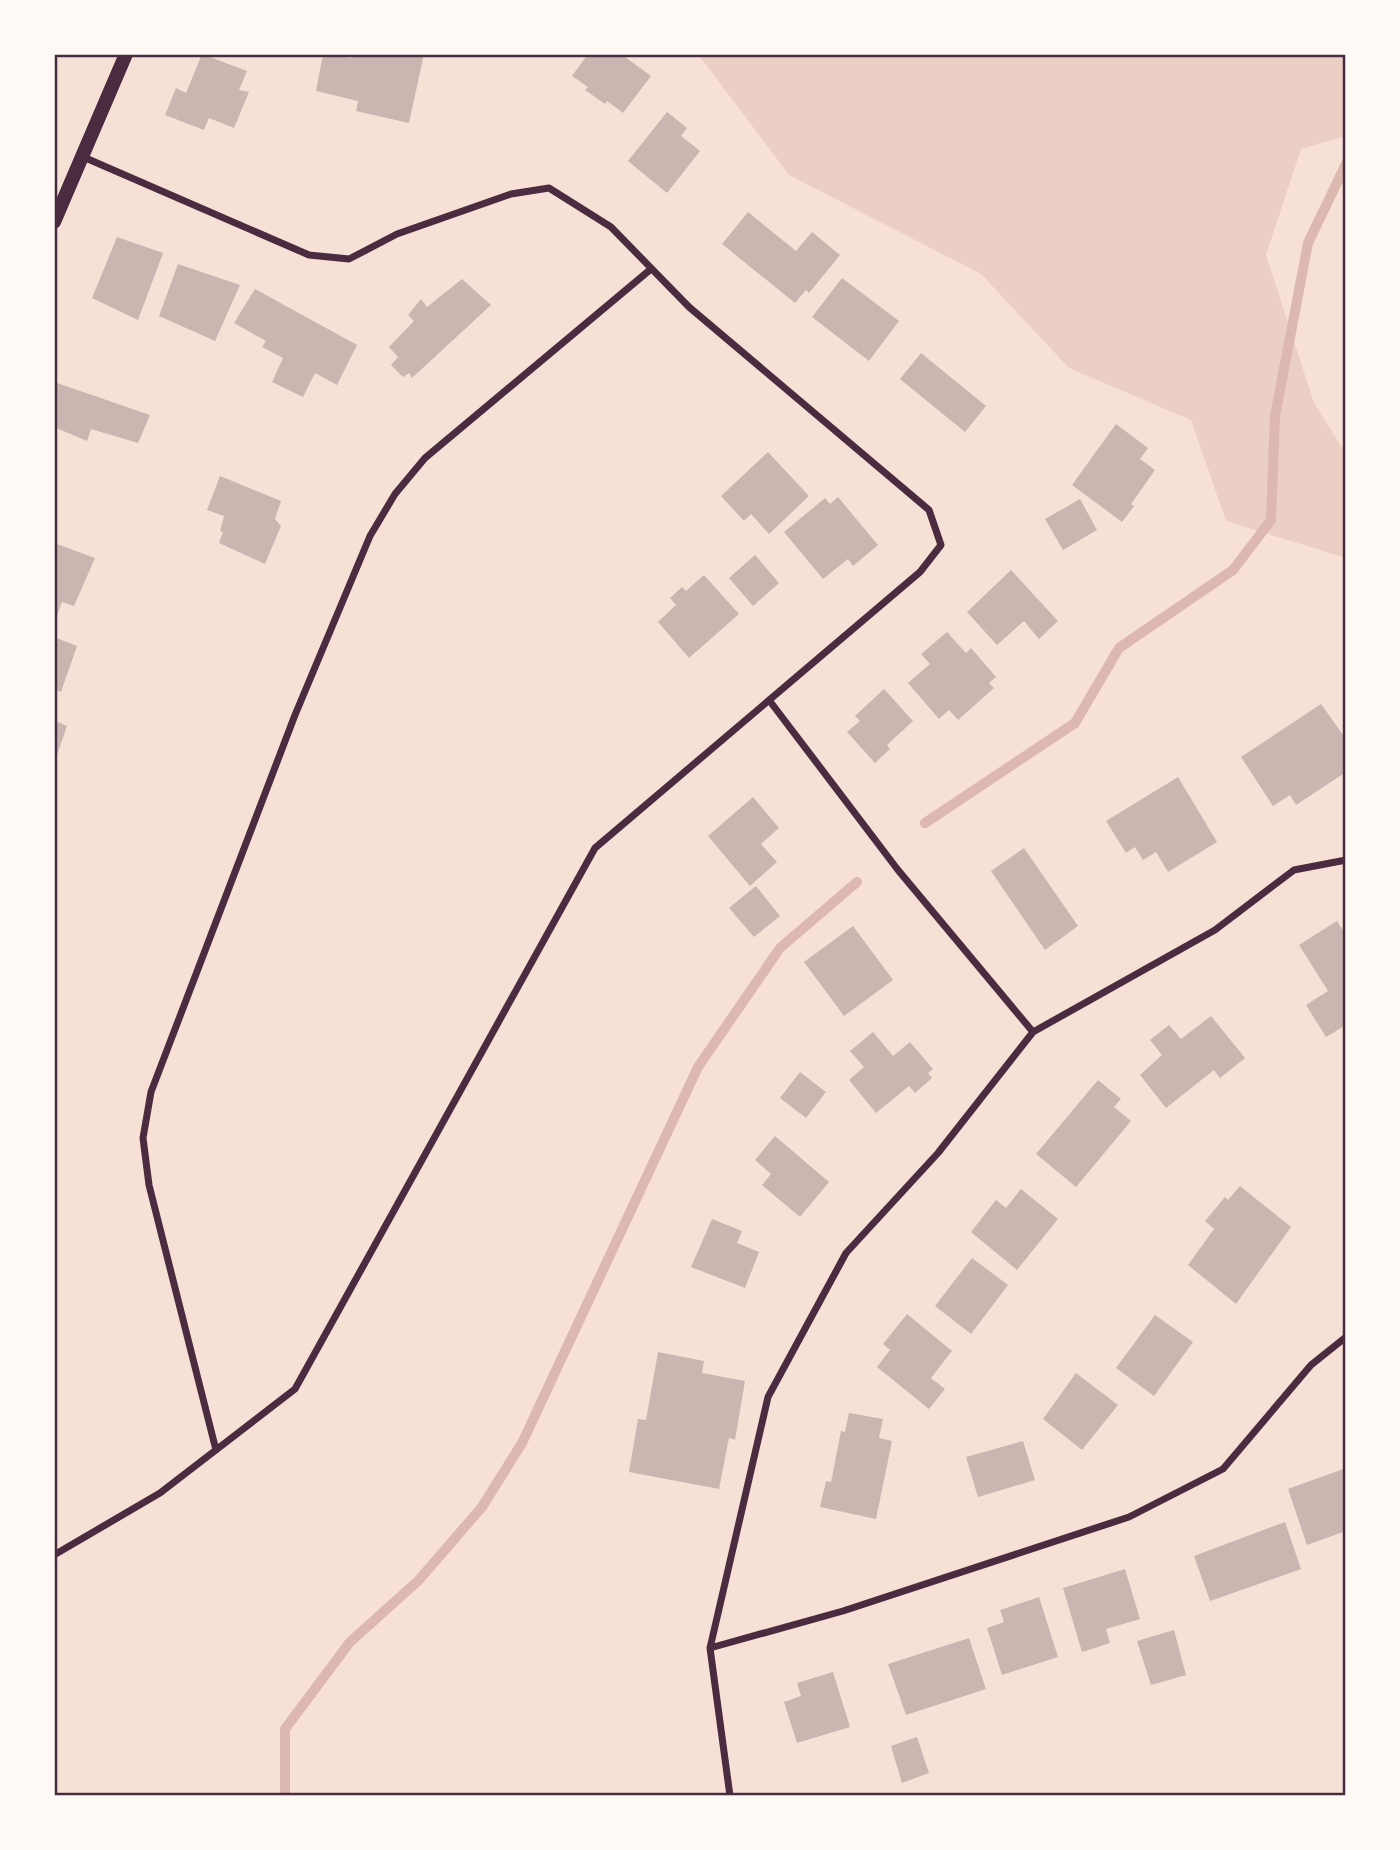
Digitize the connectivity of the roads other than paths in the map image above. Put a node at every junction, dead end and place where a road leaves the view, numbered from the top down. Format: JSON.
{"nodes":[{"id":1,"x":126,"y":54,"type":"edge"},
{"id":2,"x":81,"y":156,"type":"junction"},
{"id":3,"x":54,"y":222,"type":"edge"},
{"id":4,"x":651,"y":269,"type":"junction"},
{"id":5,"x":769,"y":700,"type":"junction"},
{"id":6,"x":1346,"y":860,"type":"edge"},
{"id":7,"x":1033,"y":1032,"type":"junction"},
{"id":8,"x":1346,"y":1337,"type":"edge"},
{"id":9,"x":216,"y":1450,"type":"junction"},
{"id":10,"x":54,"y":1555,"type":"edge"},
{"id":11,"x":710,"y":1648,"type":"junction"},
{"id":12,"x":730,"y":1796,"type":"edge"}],
"edges":[{"from":1,"to":2,"type":"main road"},
{"from":2,"to":3,"type":"main road"},
{"from":2,"to":4,"type":"street"},
{"from":4,"to":5,"type":"street"},
{"from":4,"to":9,"type":"street"},
{"from":5,"to":7,"type":"street"},
{"from":5,"to":9,"type":"street"},
{"from":6,"to":7,"type":"street"},
{"from":7,"to":11,"type":"street"},
{"from":8,"to":11,"type":"street"},
{"from":9,"to":10,"type":"street"},
{"from":11,"to":12,"type":"street"}]}
